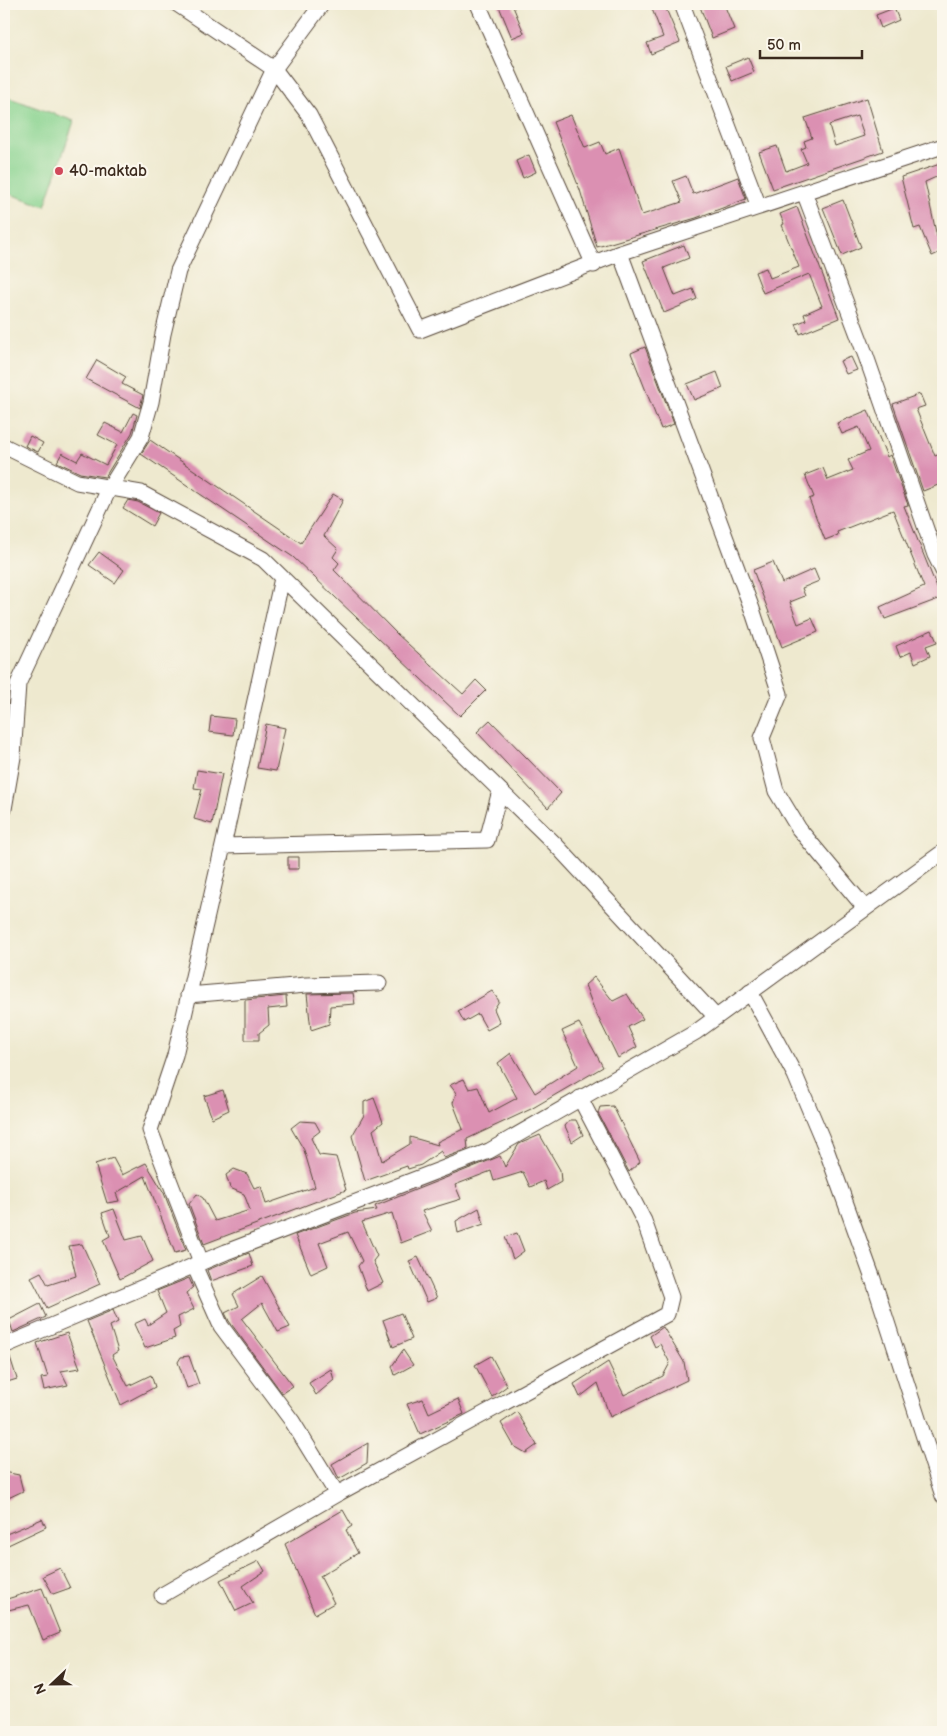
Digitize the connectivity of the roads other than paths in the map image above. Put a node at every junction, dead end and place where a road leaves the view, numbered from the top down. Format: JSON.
{"nodes":[{"id":1,"x":177,"y":4,"type":"edge"},
{"id":2,"x":322,"y":4,"type":"edge"},
{"id":3,"x":478,"y":4,"type":"edge"},
{"id":4,"x":682,"y":4,"type":"edge"},
{"id":5,"x":274,"y":69,"type":"junction"},
{"id":6,"x":943,"y":146,"type":"edge"},
{"id":7,"x":804,"y":192,"type":"junction"},
{"id":8,"x":759,"y":207,"type":"junction"},
{"id":9,"x":620,"y":253,"type":"junction"},
{"id":10,"x":594,"y":265,"type":"junction"},
{"id":11,"x":4,"y":446,"type":"edge"},
{"id":12,"x":109,"y":489,"type":"junction"},
{"id":13,"x":943,"y":570,"type":"edge"},
{"id":14,"x":282,"y":578,"type":"junction"},
{"id":15,"x":500,"y":791,"type":"junction"},
{"id":16,"x":4,"y":809,"type":"edge"},
{"id":17,"x":223,"y":846,"type":"junction"},
{"id":18,"x":943,"y":852,"type":"edge"},
{"id":19,"x":866,"y":908,"type":"junction"},
{"id":20,"x":379,"y":984,"type":"dead end"},
{"id":21,"x":750,"y":992,"type":"junction"},
{"id":22,"x":188,"y":994,"type":"junction"},
{"id":23,"x":716,"y":1017,"type":"junction"},
{"id":24,"x":580,"y":1098,"type":"junction"},
{"id":25,"x":198,"y":1264,"type":"junction"},
{"id":26,"x":4,"y":1346,"type":"edge"},
{"id":27,"x":337,"y":1494,"type":"junction"},
{"id":28,"x":943,"y":1496,"type":"edge"},
{"id":29,"x":162,"y":1595,"type":"dead end"}],
"edges":[{"from":1,"to":5,"type":"street"},
{"from":2,"to":5,"type":"street"},
{"from":3,"to":10,"type":"street"},
{"from":4,"to":8,"type":"street"},
{"from":5,"to":10,"type":"street"},
{"from":5,"to":12,"type":"street"},
{"from":6,"to":7,"type":"street"},
{"from":7,"to":8,"type":"street"},
{"from":7,"to":13,"type":"street"},
{"from":8,"to":9,"type":"street"},
{"from":9,"to":10,"type":"street"},
{"from":9,"to":19,"type":"street"},
{"from":11,"to":12,"type":"street"},
{"from":12,"to":14,"type":"street"},
{"from":12,"to":16,"type":"street"},
{"from":14,"to":15,"type":"street"},
{"from":14,"to":17,"type":"street"},
{"from":15,"to":17,"type":"street"},
{"from":15,"to":23,"type":"street"},
{"from":17,"to":22,"type":"street"},
{"from":18,"to":19,"type":"street"},
{"from":19,"to":21,"type":"street"},
{"from":20,"to":22,"type":"street"},
{"from":21,"to":23,"type":"street"},
{"from":21,"to":28,"type":"street"},
{"from":22,"to":25,"type":"street"},
{"from":23,"to":24,"type":"street"},
{"from":24,"to":25,"type":"street"},
{"from":24,"to":27,"type":"street"},
{"from":25,"to":26,"type":"street"},
{"from":25,"to":27,"type":"street"},
{"from":27,"to":29,"type":"street"}]}
